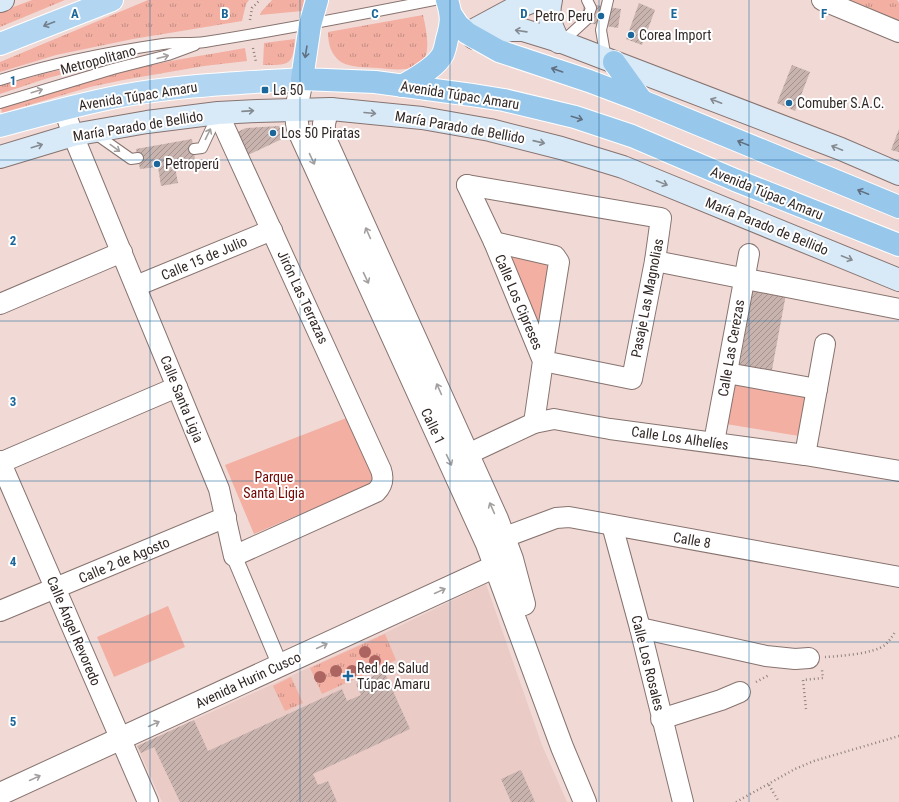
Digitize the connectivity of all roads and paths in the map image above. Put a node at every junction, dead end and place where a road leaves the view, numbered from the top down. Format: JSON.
{"nodes":[{"id":1,"x":112,"y":0,"type":"edge"},
{"id":2,"x":260,"y":0,"type":"edge"},
{"id":3,"x":317,"y":0,"type":"edge"},
{"id":4,"x":434,"y":0,"type":"edge"},
{"id":5,"x":536,"y":0,"type":"edge"},
{"id":6,"x":551,"y":0,"type":"edge"},
{"id":7,"x":822,"y":0,"type":"edge"},
{"id":8,"x":608,"y":1,"type":"edge"},
{"id":9,"x":589,"y":4,"type":"edge"},
{"id":10,"x":449,"y":8,"type":"edge"},
{"id":11,"x":587,"y":19,"type":"junction"},
{"id":12,"x":250,"y":20,"type":"dead end"},
{"id":13,"x":603,"y":24,"type":"junction"},
{"id":14,"x":310,"y":25,"type":"junction"},
{"id":15,"x":899,"y":32,"type":"edge"},
{"id":16,"x":471,"y":35,"type":"junction"},
{"id":17,"x":203,"y":42,"type":"junction"},
{"id":18,"x":560,"y":42,"type":"junction"},
{"id":19,"x":0,"y":44,"type":"edge"},
{"id":20,"x":253,"y":48,"type":"dead end"},
{"id":21,"x":443,"y":55,"type":"junction"},
{"id":22,"x":610,"y":60,"type":"junction"},
{"id":23,"x":256,"y":62,"type":"dead end"},
{"id":24,"x":302,"y":79,"type":"junction"},
{"id":25,"x":0,"y":80,"type":"edge"},
{"id":26,"x":402,"y":86,"type":"junction"},
{"id":27,"x":642,"y":101,"type":"junction"},
{"id":28,"x":0,"y":103,"type":"edge"},
{"id":29,"x":64,"y":109,"type":"junction"},
{"id":30,"x":331,"y":109,"type":"junction"},
{"id":31,"x":296,"y":110,"type":"junction"},
{"id":32,"x":218,"y":113,"type":"junction"},
{"id":33,"x":0,"y":126,"type":"edge"},
{"id":34,"x":83,"y":134,"type":"junction"},
{"id":35,"x":194,"y":149,"type":"dead end"},
{"id":36,"x":0,"y":157,"type":"edge"},
{"id":37,"x":138,"y":158,"type":"dead end"},
{"id":38,"x":899,"y":174,"type":"edge"},
{"id":39,"x":899,"y":207,"type":"edge"},
{"id":40,"x":661,"y":218,"type":"joint"},
{"id":41,"x":272,"y":230,"type":"junction"},
{"id":42,"x":494,"y":242,"type":"junction"},
{"id":43,"x":899,"y":245,"type":"edge"},
{"id":44,"x":122,"y":252,"type":"junction"},
{"id":45,"x":749,"y":254,"type":"dead end"},
{"id":46,"x":655,"y":261,"type":"junction"},
{"id":47,"x":744,"y":278,"type":"junction"},
{"id":48,"x":899,"y":280,"type":"edge"},
{"id":49,"x":136,"y":286,"type":"junction"},
{"id":50,"x":0,"y":304,"type":"edge"},
{"id":51,"x":899,"y":309,"type":"edge"},
{"id":52,"x":825,"y":344,"type":"dead end"},
{"id":53,"x":543,"y":361,"type":"junction"},
{"id":54,"x":727,"y":373,"type":"junction"},
{"id":55,"x":177,"y":387,"type":"junction"},
{"id":56,"x":817,"y":389,"type":"junction"},
{"id":57,"x":534,"y":423,"type":"junction"},
{"id":58,"x":714,"y":442,"type":"junction"},
{"id":59,"x":468,"y":454,"type":"junction"},
{"id":60,"x":805,"y":455,"type":"junction"},
{"id":61,"x":0,"y":462,"type":"edge"},
{"id":62,"x":898,"y":467,"type":"edge"},
{"id":63,"x":226,"y":517,"type":"junction"},
{"id":64,"x":612,"y":525,"type":"junction"},
{"id":65,"x":496,"y":540,"type":"junction"},
{"id":66,"x":234,"y":556,"type":"junction"},
{"id":67,"x":504,"y":562,"type":"junction"},
{"id":68,"x":899,"y":577,"type":"edge"},
{"id":69,"x":55,"y":588,"type":"junction"},
{"id":70,"x":0,"y":611,"type":"edge"},
{"id":71,"x":640,"y":628,"type":"junction"},
{"id":72,"x":895,"y":632,"type":"dead end"},
{"id":73,"x":802,"y":659,"type":"junction"},
{"id":74,"x":280,"y":665,"type":"junction"},
{"id":75,"x":740,"y":692,"type":"dead end"},
{"id":76,"x":806,"y":709,"type":"dead end"},
{"id":77,"x":661,"y":719,"type":"junction"},
{"id":78,"x":899,"y":736,"type":"edge"},
{"id":79,"x":120,"y":739,"type":"junction"},
{"id":80,"x":769,"y":785,"type":"junction"},
{"id":81,"x":0,"y":794,"type":"edge"},
{"id":82,"x":148,"y":802,"type":"edge"},
{"id":83,"x":585,"y":802,"type":"edge"},
{"id":84,"x":683,"y":802,"type":"edge"},
{"id":85,"x":736,"y":802,"type":"edge"},
{"id":86,"x":780,"y":802,"type":"edge"}],
"edges":[{"from":1,"to":19,"type":"main road","one_way":true},
{"from":2,"to":12,"type":"path"},
{"from":3,"to":14,"type":"highway"},
{"from":4,"to":14,"type":"lane","name":"Metropolitano"},
{"from":5,"to":16,"type":"main road"},
{"from":6,"to":18,"type":"main road"},
{"from":7,"to":15,"type":"street"},
{"from":8,"to":9,"type":"lane"},
{"from":8,"to":13,"type":"lane"},
{"from":9,"to":11,"type":"lane"},
{"from":10,"to":16,"type":"highway"},
{"from":10,"to":21,"type":"highway"},
{"from":11,"to":13,"type":"lane"},
{"from":11,"to":18,"type":"lane"},
{"from":13,"to":22,"type":"lane"},
{"from":14,"to":17,"type":"lane","name":"Metropolitano"},
{"from":14,"to":24,"type":"highway","one_way":true},
{"from":18,"to":16,"type":"main road","one_way":true},
{"from":16,"to":21,"type":"highway"},
{"from":27,"to":16,"type":"highway","one_way":true},
{"from":17,"to":25,"type":"lane","name":"Metropolitano"},
{"from":28,"to":17,"type":"lane","name":"Metropolitano","one_way":true},
{"from":18,"to":22,"type":"main road"},
{"from":20,"to":23,"type":"path"},
{"from":21,"to":26,"type":"highway"},
{"from":22,"to":27,"type":"highway"},
{"from":38,"to":22,"type":"main road","one_way":true},
{"from":24,"to":26,"type":"highway","name":"Avenida Túpac Amaru"},
{"from":24,"to":29,"type":"main road","name":"Avenida Túpac Amaru"},
{"from":24,"to":31,"type":"street","name":"Calle 1"},
{"from":26,"to":43,"type":"highway","name":"Avenida Túpac Amaru","one_way":true},
{"from":39,"to":27,"type":"highway","one_way":true},
{"from":29,"to":33,"type":"main road","name":"Avenida Túpac Amaru"},
{"from":29,"to":34,"type":"street","name":"Calle Santa Ligia"},
{"from":30,"to":31,"type":"main road","name":"María Parado de Bellido"},
{"from":30,"to":48,"type":"main road","name":"María Parado de Bellido","one_way":true},
{"from":59,"to":30,"type":"street","name":"Calle 1","one_way":true},
{"from":32,"to":31,"type":"main road","name":"María Parado de Bellido","one_way":true},
{"from":31,"to":65,"type":"street","name":"Calle 1","one_way":true},
{"from":32,"to":34,"type":"main road","name":"María Parado de Bellido"},
{"from":35,"to":32,"type":"lane","one_way":true},
{"from":32,"to":41,"type":"street","name":"Jirón Las Terrazas"},
{"from":36,"to":34,"type":"main road","name":"María Parado de Bellido","one_way":true},
{"from":34,"to":37,"type":"lane","one_way":true},
{"from":34,"to":44,"type":"street","name":"Calle Santa Ligia"},
{"from":40,"to":42,"type":"street","name":"Calle Los Cipreses"},
{"from":40,"to":46,"type":"street","name":"Pasaje Las Magnolias"},
{"from":41,"to":49,"type":"street","name":"Calle 15 de Julio"},
{"from":41,"to":66,"type":"street","name":"Jirón Las Terrazas"},
{"from":42,"to":53,"type":"street","name":"Calle Los Cipreses"},
{"from":42,"to":53,"type":"street"},
{"from":44,"to":49,"type":"street","name":"Calle Santa Ligia"},
{"from":44,"to":50,"type":"street"},
{"from":45,"to":47,"type":"street","name":"Calle Las Cerezas"},
{"from":46,"to":47,"type":"street"},
{"from":46,"to":53,"type":"street","name":"Pasaje Las Magnolias"},
{"from":47,"to":51,"type":"street"},
{"from":47,"to":54,"type":"street","name":"Calle Las Cerezas"},
{"from":49,"to":55,"type":"street","name":"Calle Santa Ligia"},
{"from":52,"to":56,"type":"street"},
{"from":53,"to":57,"type":"street","name":"Calle Los Cipreses"},
{"from":54,"to":56,"type":"street"},
{"from":54,"to":58,"type":"street","name":"Calle Las Cerezas"},
{"from":55,"to":61,"type":"street"},
{"from":55,"to":63,"type":"street","name":"Calle Santa Ligia"},
{"from":56,"to":60,"type":"street"},
{"from":57,"to":58,"type":"street","name":"Calle Los Alhelíes"},
{"from":57,"to":59,"type":"street","name":"Calle Los Alhelíes"},
{"from":58,"to":60,"type":"street","name":"Calle Los Alhelíes"},
{"from":65,"to":59,"type":"street","name":"Calle 1","one_way":true},
{"from":60,"to":62,"type":"street","name":"Calle Los Alhelíes"},
{"from":61,"to":69,"type":"street","name":"Calle Ángel Revoredo"},
{"from":63,"to":66,"type":"street","name":"Calle Santa Ligia"},
{"from":63,"to":69,"type":"street","name":"Calle 2 de Agosto"},
{"from":64,"to":65,"type":"street","name":"Calle 8"},
{"from":64,"to":68,"type":"street","name":"Calle 8"},
{"from":64,"to":71,"type":"street","name":"Calle Los Rosales"},
{"from":65,"to":67,"type":"street","name":"Calle 1"},
{"from":66,"to":74,"type":"street","name":"Calle Santa Ligia"},
{"from":74,"to":67,"type":"street","name":"Avenida Hurin Cusco","one_way":true},
{"from":67,"to":83,"type":"street","name":"Calle 1"},
{"from":69,"to":70,"type":"street","name":"Calle 2 de Agosto"},
{"from":69,"to":79,"type":"street","name":"Calle Ángel Revoredo"},
{"from":71,"to":73,"type":"street"},
{"from":71,"to":77,"type":"street","name":"Calle Los Rosales"},
{"from":72,"to":73,"type":"path"},
{"from":73,"to":76,"type":"path"},
{"from":79,"to":74,"type":"street","name":"Avenida Hurin Cusco","one_way":true},
{"from":75,"to":77,"type":"street"},
{"from":77,"to":84,"type":"street","name":"Calle Los Rosales"},
{"from":78,"to":80,"type":"path"},
{"from":81,"to":79,"type":"street","name":"Avenida Hurin Cusco","one_way":true},
{"from":79,"to":82,"type":"street","name":"Calle Ángel Revoredo"},
{"from":80,"to":85,"type":"path"},
{"from":80,"to":86,"type":"path"}]}
